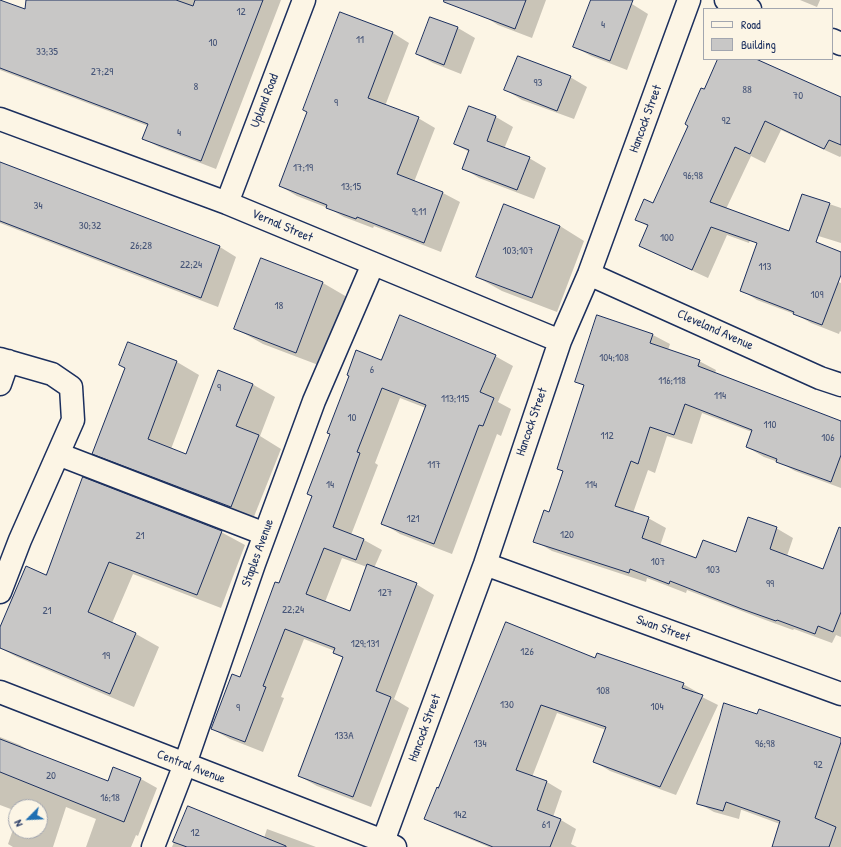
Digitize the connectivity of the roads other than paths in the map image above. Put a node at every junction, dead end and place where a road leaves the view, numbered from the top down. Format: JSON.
{"nodes":[{"id":1,"x":304,"y":0,"type":"edge"},
{"id":2,"x":689,"y":0,"type":"edge"},
{"id":3,"x":726,"y":0,"type":"edge"},
{"id":4,"x":747,"y":8,"type":"edge"},
{"id":5,"x":0,"y":119,"type":"edge"},
{"id":6,"x":227,"y":203,"type":"junction"},
{"id":7,"x":373,"y":264,"type":"junction"},
{"id":8,"x":589,"y":274,"type":"junction"},
{"id":9,"x":560,"y":341,"type":"junction"},
{"id":10,"x":4,"y":360,"type":"edge"},
{"id":11,"x":0,"y":384,"type":"edge"},
{"id":12,"x":841,"y":385,"type":"edge"},
{"id":13,"x":58,"y":454,"type":"junction"},
{"id":14,"x":265,"y":534,"type":"junction"},
{"id":15,"x":485,"y":564,"type":"junction"},
{"id":16,"x":0,"y":592,"type":"edge"},
{"id":17,"x":0,"y":692,"type":"edge"},
{"id":18,"x":841,"y":694,"type":"edge"},
{"id":19,"x":185,"y":764,"type":"junction"},
{"id":20,"x":386,"y":845,"type":"edge"},
{"id":21,"x":153,"y":847,"type":"edge"}],
"edges":[{"from":1,"to":6,"type":"street","name":"Upland Road"},
{"from":2,"to":8,"type":"street","name":"Hancock Street"},
{"from":3,"to":4,"type":"street"},
{"from":5,"to":6,"type":"street","name":"Vernal Street"},
{"from":6,"to":7,"type":"street","name":"Vernal Street"},
{"from":7,"to":9,"type":"street","name":"Vernal Street"},
{"from":7,"to":14,"type":"street","name":"Staples Avenue"},
{"from":8,"to":9,"type":"street","name":"Hancock Street"},
{"from":8,"to":12,"type":"street","name":"Cleveland Avenue"},
{"from":9,"to":15,"type":"street","name":"Hancock Street"},
{"from":10,"to":11,"type":"street"},
{"from":10,"to":13,"type":"street"},
{"from":13,"to":14,"type":"street"},
{"from":13,"to":16,"type":"street"},
{"from":14,"to":19,"type":"street","name":"Staples Avenue"},
{"from":15,"to":18,"type":"street","name":"Swan Street"},
{"from":15,"to":20,"type":"street","name":"Hancock Street"},
{"from":17,"to":19,"type":"street","name":"Central Avenue"},
{"from":19,"to":20,"type":"street","name":"Central Avenue"},
{"from":19,"to":21,"type":"street","name":"Staples Avenue"}]}
